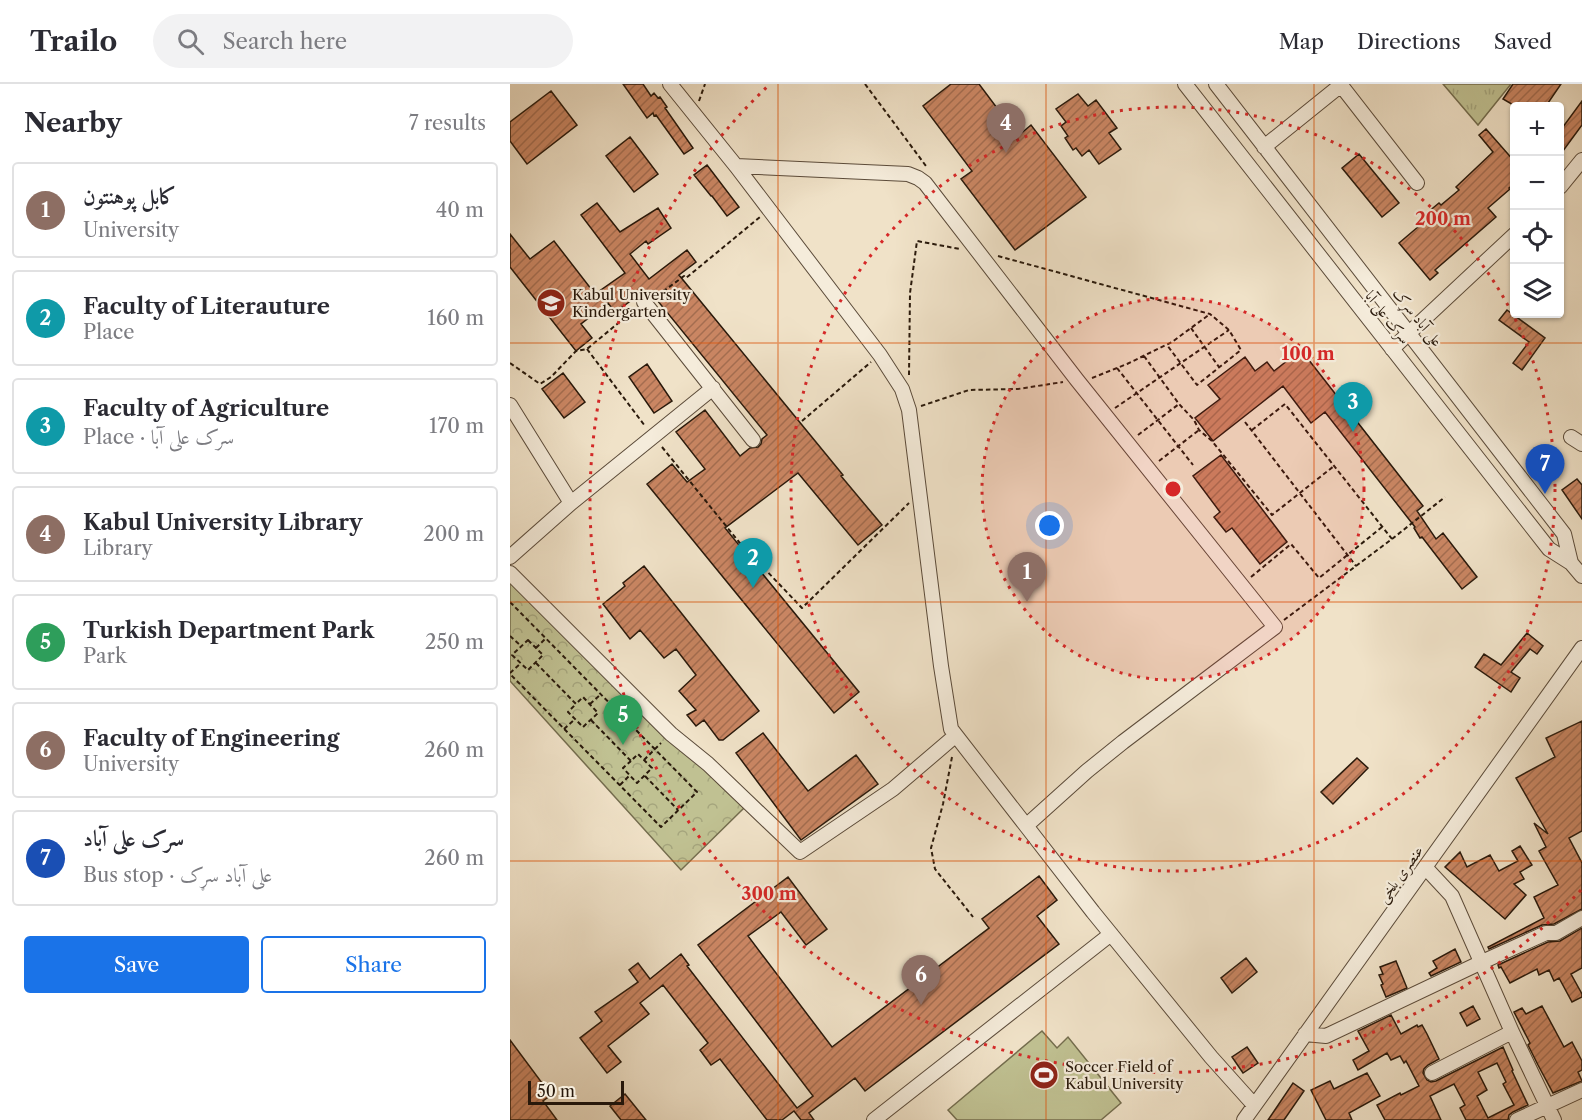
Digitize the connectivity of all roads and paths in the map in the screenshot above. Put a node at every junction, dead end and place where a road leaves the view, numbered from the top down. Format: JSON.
{"nodes":[{"id":1,"x":670,"y":84,"type":"edge"},
{"id":2,"x":705,"y":84,"type":"edge"},
{"id":3,"x":866,"y":84,"type":"edge"},
{"id":4,"x":1185,"y":84,"type":"edge"},
{"id":5,"x":1216,"y":84,"type":"edge"},
{"id":6,"x":1340,"y":85,"type":"edge"},
{"id":7,"x":697,"y":106,"type":"dead end"},
{"id":8,"x":1264,"y":147,"type":"junction"},
{"id":9,"x":1582,"y":160,"type":"edge"},
{"id":10,"x":736,"y":166,"type":"junction"},
{"id":11,"x":929,"y":170,"type":"dead end"},
{"id":12,"x":1564,"y":182,"type":"edge"},
{"id":13,"x":1416,"y":183,"type":"dead end"},
{"id":14,"x":769,"y":210,"type":"junction"},
{"id":15,"x":1510,"y":239,"type":"edge"},
{"id":16,"x":644,"y":302,"type":"junction"},
{"id":17,"x":1210,"y":314,"type":"dead end"},
{"id":18,"x":1191,"y":328,"type":"dead end"},
{"id":19,"x":1229,"y":330,"type":"junction"},
{"id":20,"x":1409,"y":333,"type":"junction"},
{"id":21,"x":1167,"y":345,"type":"dead end"},
{"id":22,"x":1205,"y":347,"type":"junction"},
{"id":23,"x":587,"y":349,"type":"junction"},
{"id":24,"x":1392,"y":349,"type":"junction"},
{"id":25,"x":880,"y":355,"type":"junction"},
{"id":26,"x":1144,"y":356,"type":"dead end"},
{"id":27,"x":510,"y":363,"type":"edge"},
{"id":28,"x":1181,"y":363,"type":"junction"},
{"id":29,"x":1220,"y":367,"type":"junction"},
{"id":30,"x":1117,"y":368,"type":"dead end"},
{"id":31,"x":1161,"y":377,"type":"junction"},
{"id":32,"x":713,"y":388,"type":"junction"},
{"id":33,"x":1137,"y":394,"type":"junction"},
{"id":34,"x":1179,"y":404,"type":"junction"},
{"id":35,"x":510,"y":405,"type":"edge"},
{"id":36,"x":1112,"y":410,"type":"dead end"},
{"id":37,"x":802,"y":421,"type":"dead end"},
{"id":38,"x":1158,"y":421,"type":"junction"},
{"id":39,"x":1245,"y":422,"type":"dead end"},
{"id":40,"x":1199,"y":430,"type":"junction"},
{"id":41,"x":1252,"y":430,"type":"junction"},
{"id":42,"x":653,"y":437,"type":"junction"},
{"id":43,"x":1134,"y":438,"type":"dead end"},
{"id":44,"x":753,"y":440,"type":"dead end"},
{"id":45,"x":1178,"y":446,"type":"junction"},
{"id":46,"x":1153,"y":465,"type":"dead end"},
{"id":47,"x":1193,"y":465,"type":"dead end"},
{"id":48,"x":1334,"y":466,"type":"junction"},
{"id":49,"x":919,"y":493,"type":"junction"},
{"id":50,"x":1300,"y":493,"type":"junction"},
{"id":51,"x":1445,"y":497,"type":"dead end"},
{"id":52,"x":571,"y":503,"type":"junction"},
{"id":53,"x":1382,"y":527,"type":"junction"},
{"id":54,"x":1392,"y":539,"type":"junction"},
{"id":55,"x":1347,"y":555,"type":"junction"},
{"id":56,"x":510,"y":557,"type":"edge"},
{"id":57,"x":1571,"y":562,"type":"junction"},
{"id":58,"x":1356,"y":566,"type":"junction"},
{"id":59,"x":510,"y":573,"type":"edge"},
{"id":60,"x":1582,"y":576,"type":"edge"},
{"id":61,"x":1246,"y":580,"type":"dead end"},
{"id":62,"x":510,"y":602,"type":"edge"},
{"id":63,"x":1275,"y":627,"type":"junction"},
{"id":64,"x":510,"y":636,"type":"edge"},
{"id":65,"x":546,"y":638,"type":"junction"},
{"id":66,"x":521,"y":646,"type":"junction"},
{"id":67,"x":536,"y":648,"type":"junction"},
{"id":68,"x":1582,"y":648,"type":"edge"},
{"id":69,"x":520,"y":663,"type":"junction"},
{"id":70,"x":536,"y":663,"type":"junction"},
{"id":71,"x":510,"y":674,"type":"edge"},
{"id":72,"x":601,"y":694,"type":"junction"},
{"id":73,"x":576,"y":704,"type":"junction"},
{"id":74,"x":590,"y":704,"type":"junction"},
{"id":75,"x":575,"y":719,"type":"junction"},
{"id":76,"x":591,"y":720,"type":"junction"},
{"id":77,"x":564,"y":729,"type":"junction"},
{"id":78,"x":955,"y":736,"type":"junction"},
{"id":79,"x":655,"y":750,"type":"junction"},
{"id":80,"x":631,"y":760,"type":"junction"},
{"id":81,"x":644,"y":760,"type":"junction"},
{"id":82,"x":630,"y":776,"type":"junction"},
{"id":83,"x":645,"y":776,"type":"junction"},
{"id":84,"x":620,"y":785,"type":"junction"},
{"id":85,"x":678,"y":810,"type":"junction"},
{"id":86,"x":1027,"y":825,"type":"junction"},
{"id":87,"x":1425,"y":867,"type":"junction"},
{"id":88,"x":973,"y":917,"type":"dead end"},
{"id":89,"x":1582,"y":918,"type":"edge"},
{"id":90,"x":1111,"y":934,"type":"junction"},
{"id":91,"x":1482,"y":962,"type":"junction"},
{"id":92,"x":1512,"y":1032,"type":"junction"},
{"id":93,"x":1305,"y":1034,"type":"junction"},
{"id":94,"x":1432,"y":1073,"type":"dead end"},
{"id":95,"x":1582,"y":1090,"type":"edge"},
{"id":96,"x":1254,"y":1106,"type":"junction"},
{"id":97,"x":1548,"y":1106,"type":"junction"},
{"id":98,"x":874,"y":1120,"type":"edge"},
{"id":99,"x":1244,"y":1120,"type":"edge"},
{"id":100,"x":1517,"y":1120,"type":"edge"},
{"id":101,"x":1554,"y":1120,"type":"edge"}],
"edges":[{"from":1,"to":10,"type":"street"},
{"from":2,"to":7,"type":"path"},
{"from":3,"to":11,"type":"path"},
{"from":4,"to":24,"type":"street","name":"سرک علی آبا"},
{"from":5,"to":8,"type":"street","name":"علی آباد سړک"},
{"from":6,"to":8,"type":"street"},
{"from":6,"to":13,"type":"street"},
{"from":8,"to":20,"type":"street","name":"علی آباد سړک"},
{"from":9,"to":12,"type":"street"},
{"from":10,"to":14,"type":"street"},
{"from":10,"to":63,"type":"street"},
{"from":14,"to":16,"type":"path"},
{"from":14,"to":25,"type":"street"},
{"from":15,"to":20,"type":"street"},
{"from":16,"to":23,"type":"path"},
{"from":16,"to":32,"type":"street"},
{"from":17,"to":19,"type":"path"},
{"from":18,"to":22,"type":"path"},
{"from":19,"to":22,"type":"path"},
{"from":19,"to":29,"type":"path"},
{"from":20,"to":24,"type":"street"},
{"from":20,"to":57,"type":"street","name":"علی آباد سړک"},
{"from":21,"to":28,"type":"path"},
{"from":22,"to":28,"type":"path"},
{"from":22,"to":29,"type":"path"},
{"from":23,"to":27,"type":"path"},
{"from":23,"to":42,"type":"path"},
{"from":24,"to":57,"type":"street","name":"سرک علی آبا"},
{"from":25,"to":37,"type":"path"},
{"from":25,"to":49,"type":"street"},
{"from":26,"to":31,"type":"path"},
{"from":28,"to":29,"type":"path"},
{"from":28,"to":31,"type":"path"},
{"from":30,"to":33,"type":"path"},
{"from":31,"to":33,"type":"path"},
{"from":31,"to":34,"type":"path"},
{"from":32,"to":42,"type":"street"},
{"from":32,"to":44,"type":"street"},
{"from":33,"to":36,"type":"path"},
{"from":33,"to":38,"type":"path"},
{"from":34,"to":38,"type":"path"},
{"from":34,"to":40,"type":"path"},
{"from":35,"to":52,"type":"street"},
{"from":38,"to":43,"type":"path"},
{"from":38,"to":45,"type":"path"},
{"from":39,"to":41,"type":"path"},
{"from":40,"to":45,"type":"path"},
{"from":40,"to":50,"type":"path"},
{"from":41,"to":48,"type":"path"},
{"from":41,"to":50,"type":"path"},
{"from":42,"to":49,"type":"path"},
{"from":42,"to":52,"type":"street"},
{"from":45,"to":46,"type":"path"},
{"from":45,"to":47,"type":"path"},
{"from":48,"to":50,"type":"path"},
{"from":48,"to":53,"type":"path"},
{"from":49,"to":78,"type":"street"},
{"from":50,"to":55,"type":"path"},
{"from":51,"to":54,"type":"path"},
{"from":52,"to":56,"type":"street"},
{"from":53,"to":54,"type":"path"},
{"from":53,"to":55,"type":"path"},
{"from":54,"to":58,"type":"path"},
{"from":55,"to":58,"type":"path"},
{"from":55,"to":61,"type":"path"},
{"from":57,"to":60,"type":"street","name":"علی آباد سړک"},
{"from":58,"to":63,"type":"path"},
{"from":59,"to":78,"type":"street"},
{"from":62,"to":65,"type":"path"},
{"from":63,"to":86,"type":"street"},
{"from":64,"to":66,"type":"path"},
{"from":65,"to":67,"type":"path"},
{"from":65,"to":72,"type":"path"},
{"from":66,"to":67,"type":"path"},
{"from":66,"to":69,"type":"path"},
{"from":67,"to":70,"type":"path"},
{"from":68,"to":87,"type":"street","name":"عنصری بلخی"},
{"from":69,"to":70,"type":"path"},
{"from":69,"to":71,"type":"path"},
{"from":70,"to":73,"type":"path"},
{"from":71,"to":77,"type":"path"},
{"from":72,"to":74,"type":"path"},
{"from":72,"to":79,"type":"path"},
{"from":73,"to":74,"type":"path"},
{"from":73,"to":75,"type":"path"},
{"from":74,"to":76,"type":"path"},
{"from":75,"to":76,"type":"path"},
{"from":75,"to":77,"type":"path"},
{"from":76,"to":80,"type":"path"},
{"from":77,"to":84,"type":"path"},
{"from":78,"to":86,"type":"street"},
{"from":78,"to":88,"type":"path"},
{"from":79,"to":81,"type":"path"},
{"from":79,"to":85,"type":"path"},
{"from":80,"to":81,"type":"path"},
{"from":80,"to":82,"type":"path"},
{"from":81,"to":83,"type":"path"},
{"from":82,"to":83,"type":"path"},
{"from":82,"to":84,"type":"path"},
{"from":83,"to":85,"type":"path"},
{"from":84,"to":85,"type":"path"},
{"from":86,"to":90,"type":"street"},
{"from":87,"to":91,"type":"street"},
{"from":87,"to":93,"type":"street","name":"عنصری بلخی"},
{"from":89,"to":91,"type":"street"},
{"from":90,"to":96,"type":"street"},
{"from":90,"to":98,"type":"street"},
{"from":91,"to":92,"type":"street"},
{"from":91,"to":93,"type":"street"},
{"from":92,"to":94,"type":"street"},
{"from":92,"to":97,"type":"street"},
{"from":93,"to":96,"type":"street","name":"عنصری بلخی"},
{"from":95,"to":97,"type":"street"},
{"from":96,"to":99,"type":"street","name":"عنصری بلخی"},
{"from":97,"to":100,"type":"street"},
{"from":97,"to":101,"type":"street"}]}
